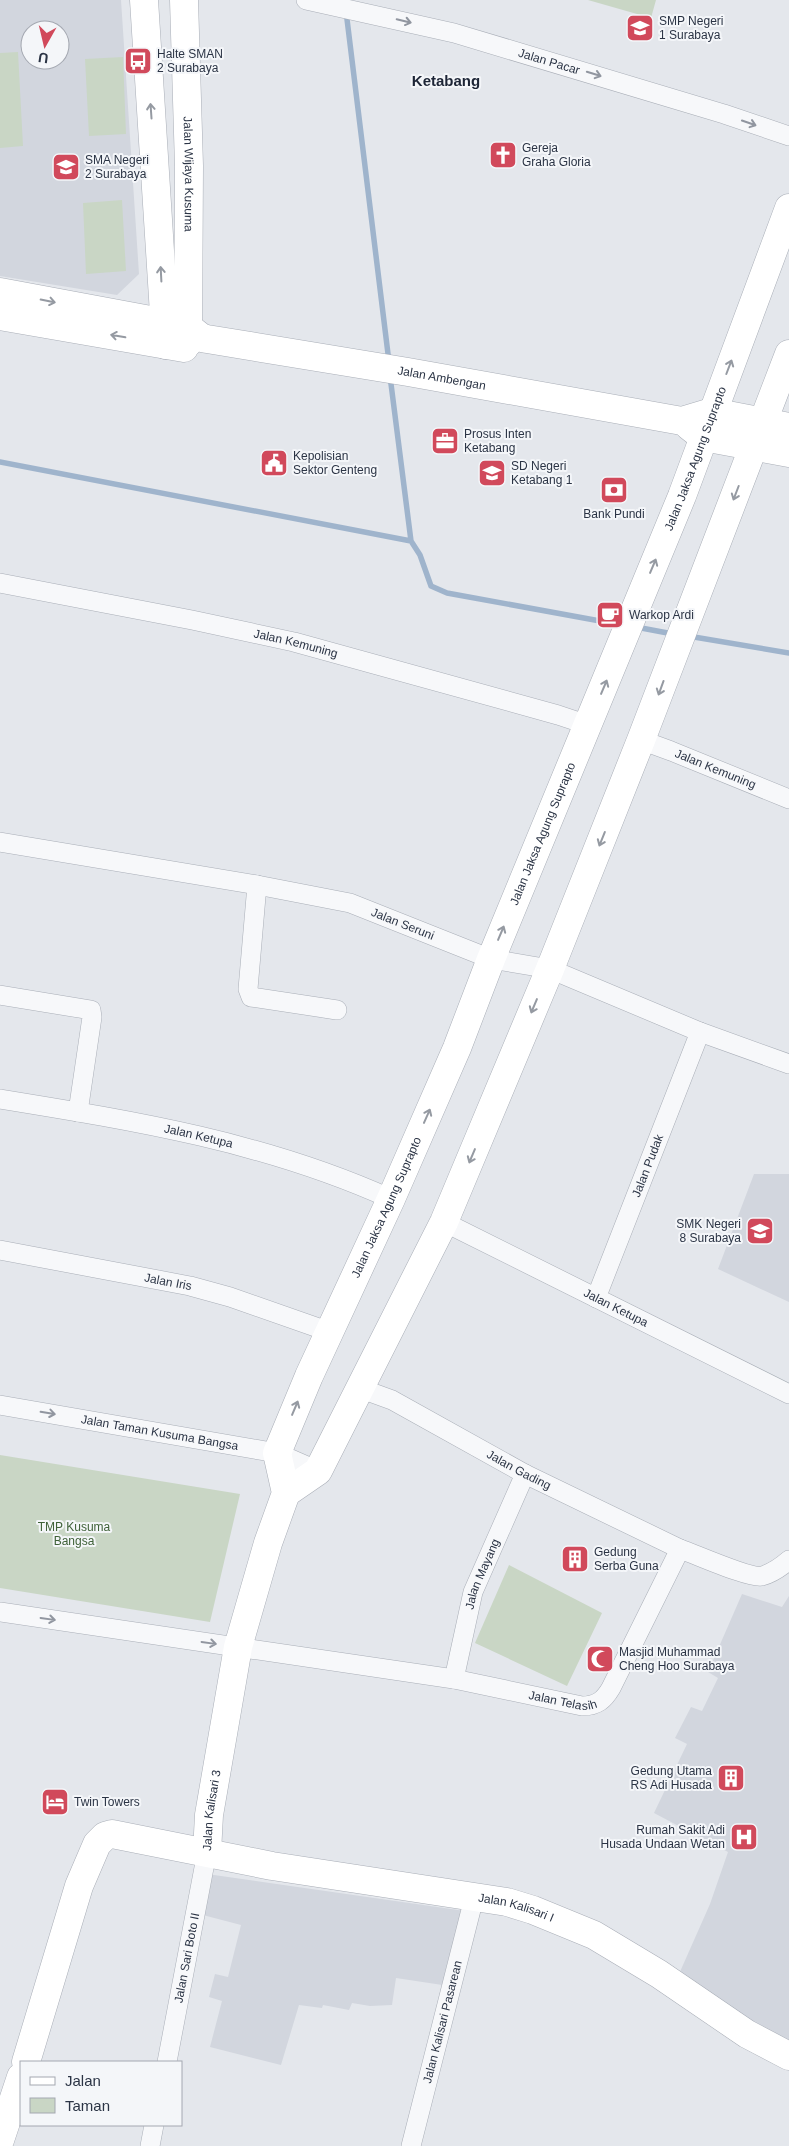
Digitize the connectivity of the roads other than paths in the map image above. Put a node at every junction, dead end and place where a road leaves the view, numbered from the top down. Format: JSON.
{"nodes":[{"id":1,"x":144,"y":0,"type":"edge"},
{"id":2,"x":184,"y":0,"type":"edge"},
{"id":3,"x":306,"y":0,"type":"edge"},
{"id":4,"x":789,"y":136,"type":"edge"},
{"id":5,"x":789,"y":208,"type":"edge"},
{"id":6,"x":0,"y":292,"type":"edge"},
{"id":7,"x":0,"y":316,"type":"edge"},
{"id":8,"x":182,"y":336,"type":"junction"},
{"id":9,"x":789,"y":354,"type":"edge"},
{"id":10,"x":699,"y":423,"type":"junction"},
{"id":11,"x":789,"y":427,"type":"edge"},
{"id":12,"x":758,"y":435,"type":"junction"},
{"id":13,"x":789,"y":453,"type":"edge"},
{"id":14,"x":0,"y":583,"type":"edge"},
{"id":15,"x":588,"y":725,"type":"junction"},
{"id":16,"x":641,"y":740,"type":"junction"},
{"id":17,"x":789,"y":800,"type":"edge"},
{"id":18,"x":0,"y":842,"type":"edge"},
{"id":19,"x":257,"y":885,"type":"junction"},
{"id":20,"x":491,"y":958,"type":"junction"},
{"id":21,"x":550,"y":969,"type":"junction"},
{"id":22,"x":0,"y":995,"type":"edge"},
{"id":23,"x":337,"y":1010,"type":"dead end"},
{"id":24,"x":700,"y":1032,"type":"junction"},
{"id":25,"x":789,"y":1064,"type":"edge"},
{"id":26,"x":0,"y":1099,"type":"edge"},
{"id":27,"x":78,"y":1112,"type":"junction"},
{"id":28,"x":391,"y":1199,"type":"junction"},
{"id":29,"x":444,"y":1222,"type":"junction"},
{"id":30,"x":0,"y":1250,"type":"edge"},
{"id":31,"x":596,"y":1298,"type":"junction"},
{"id":32,"x":330,"y":1332,"type":"junction"},
{"id":33,"x":359,"y":1388,"type":"junction"},
{"id":34,"x":789,"y":1394,"type":"edge"},
{"id":35,"x":0,"y":1405,"type":"edge"},
{"id":36,"x":277,"y":1453,"type":"junction"},
{"id":37,"x":318,"y":1471,"type":"junction"},
{"id":38,"x":524,"y":1474,"type":"junction"},
{"id":39,"x":286,"y":1493,"type":"junction"},
{"id":40,"x":680,"y":1549,"type":"junction"},
{"id":41,"x":789,"y":1560,"type":"edge"},
{"id":42,"x":0,"y":1612,"type":"edge"},
{"id":43,"x":238,"y":1647,"type":"junction"},
{"id":44,"x":454,"y":1680,"type":"junction"},
{"id":45,"x":207,"y":1852,"type":"junction"},
{"id":46,"x":474,"y":1898,"type":"junction"},
{"id":47,"x":789,"y":2056,"type":"edge"},
{"id":48,"x":26,"y":2061,"type":"edge"},
{"id":49,"x":166,"y":2061,"type":"edge"},
{"id":50,"x":20,"y":2080,"type":"edge"},
{"id":51,"x":154,"y":2126,"type":"edge"},
{"id":52,"x":0,"y":2142,"type":"edge"},
{"id":53,"x":15,"y":2146,"type":"edge"},
{"id":54,"x":150,"y":2146,"type":"edge"},
{"id":55,"x":411,"y":2146,"type":"edge"}],
"edges":[{"from":8,"to":1,"type":"street","one_way":true},
{"from":2,"to":8,"type":"street","name":"Jalan Wijaya Kusuma"},
{"from":3,"to":4,"type":"street","name":"Jalan Pacar","one_way":true},
{"from":10,"to":5,"type":"street","name":"Jalan Jaksa Agung Suprapto","one_way":true},
{"from":6,"to":8,"type":"street","name":"Jalan Ambengan","one_way":true},
{"from":8,"to":7,"type":"street","name":"Jalan Ambengan","one_way":true},
{"from":8,"to":10,"type":"street","name":"Jalan Ambengan"},
{"from":9,"to":12,"type":"street"},
{"from":10,"to":12,"type":"street","name":"Jalan Ambengan"},
{"from":15,"to":10,"type":"street","name":"Jalan Jaksa Agung Suprapto","one_way":true},
{"from":11,"to":12,"type":"street","name":"Jalan Ambengan"},
{"from":12,"to":13,"type":"street","name":"Jalan Ambengan"},
{"from":12,"to":16,"type":"street","one_way":true},
{"from":14,"to":15,"type":"street","name":"Jalan Kemuning"},
{"from":20,"to":15,"type":"street","name":"Jalan Jaksa Agung Suprapto","one_way":true},
{"from":16,"to":17,"type":"street","name":"Jalan Kemuning"},
{"from":16,"to":21,"type":"street","one_way":true},
{"from":18,"to":19,"type":"street","name":"Jalan Seruni"},
{"from":19,"to":20,"type":"street","name":"Jalan Seruni"},
{"from":19,"to":23,"type":"street"},
{"from":20,"to":21,"type":"street","name":"Jalan Seruni"},
{"from":28,"to":20,"type":"street","name":"Jalan Jaksa Agung Suprapto","one_way":true},
{"from":21,"to":24,"type":"street","name":"Jalan Seruni"},
{"from":21,"to":29,"type":"street","one_way":true},
{"from":22,"to":27,"type":"street"},
{"from":24,"to":25,"type":"street","name":"Jalan Seruni"},
{"from":24,"to":31,"type":"street","name":"Jalan Pudak"},
{"from":26,"to":27,"type":"street","name":"Jalan Ketupa"},
{"from":27,"to":28,"type":"street","name":"Jalan Ketupa"},
{"from":28,"to":32,"type":"street","name":"Jalan Jaksa Agung Suprapto"},
{"from":29,"to":31,"type":"street","name":"Jalan Ketupa"},
{"from":29,"to":33,"type":"street"},
{"from":30,"to":32,"type":"street","name":"Jalan Iris"},
{"from":31,"to":34,"type":"street","name":"Jalan Ketupa"},
{"from":36,"to":32,"type":"street","name":"Jalan Jaksa Agung Suprapto","one_way":true},
{"from":33,"to":37,"type":"street"},
{"from":33,"to":38,"type":"street","name":"Jalan Gading"},
{"from":35,"to":36,"type":"street","name":"Jalan Taman Kusuma Bangsa","one_way":true},
{"from":36,"to":37,"type":"street","name":"Jalan Taman Kusuma Bangsa"},
{"from":36,"to":39,"type":"street"},
{"from":37,"to":39,"type":"street"},
{"from":38,"to":40,"type":"street","name":"Jalan Gading"},
{"from":38,"to":44,"type":"street","name":"Jalan Mayang"},
{"from":39,"to":43,"type":"street","name":"Jalan Kalisari 3"},
{"from":40,"to":41,"type":"street"},
{"from":40,"to":44,"type":"street","name":"Jalan Telasih"},
{"from":42,"to":43,"type":"street","one_way":true},
{"from":43,"to":44,"type":"street","name":"Jalan Telasih"},
{"from":43,"to":45,"type":"street","name":"Jalan Kalisari 3"},
{"from":45,"to":46,"type":"street","name":"Jalan Kalisari I"},
{"from":45,"to":48,"type":"street","name":"Jalan Kalisari 3"},
{"from":45,"to":49,"type":"street","name":"Jalan Sari Boto II"},
{"from":46,"to":47,"type":"street","name":"Jalan Kalisari I"},
{"from":46,"to":55,"type":"street","name":"Jalan Kalisari Pasarean"},
{"from":50,"to":52,"type":"street"},
{"from":51,"to":54,"type":"street"},
{"from":52,"to":53,"type":"street"}]}
